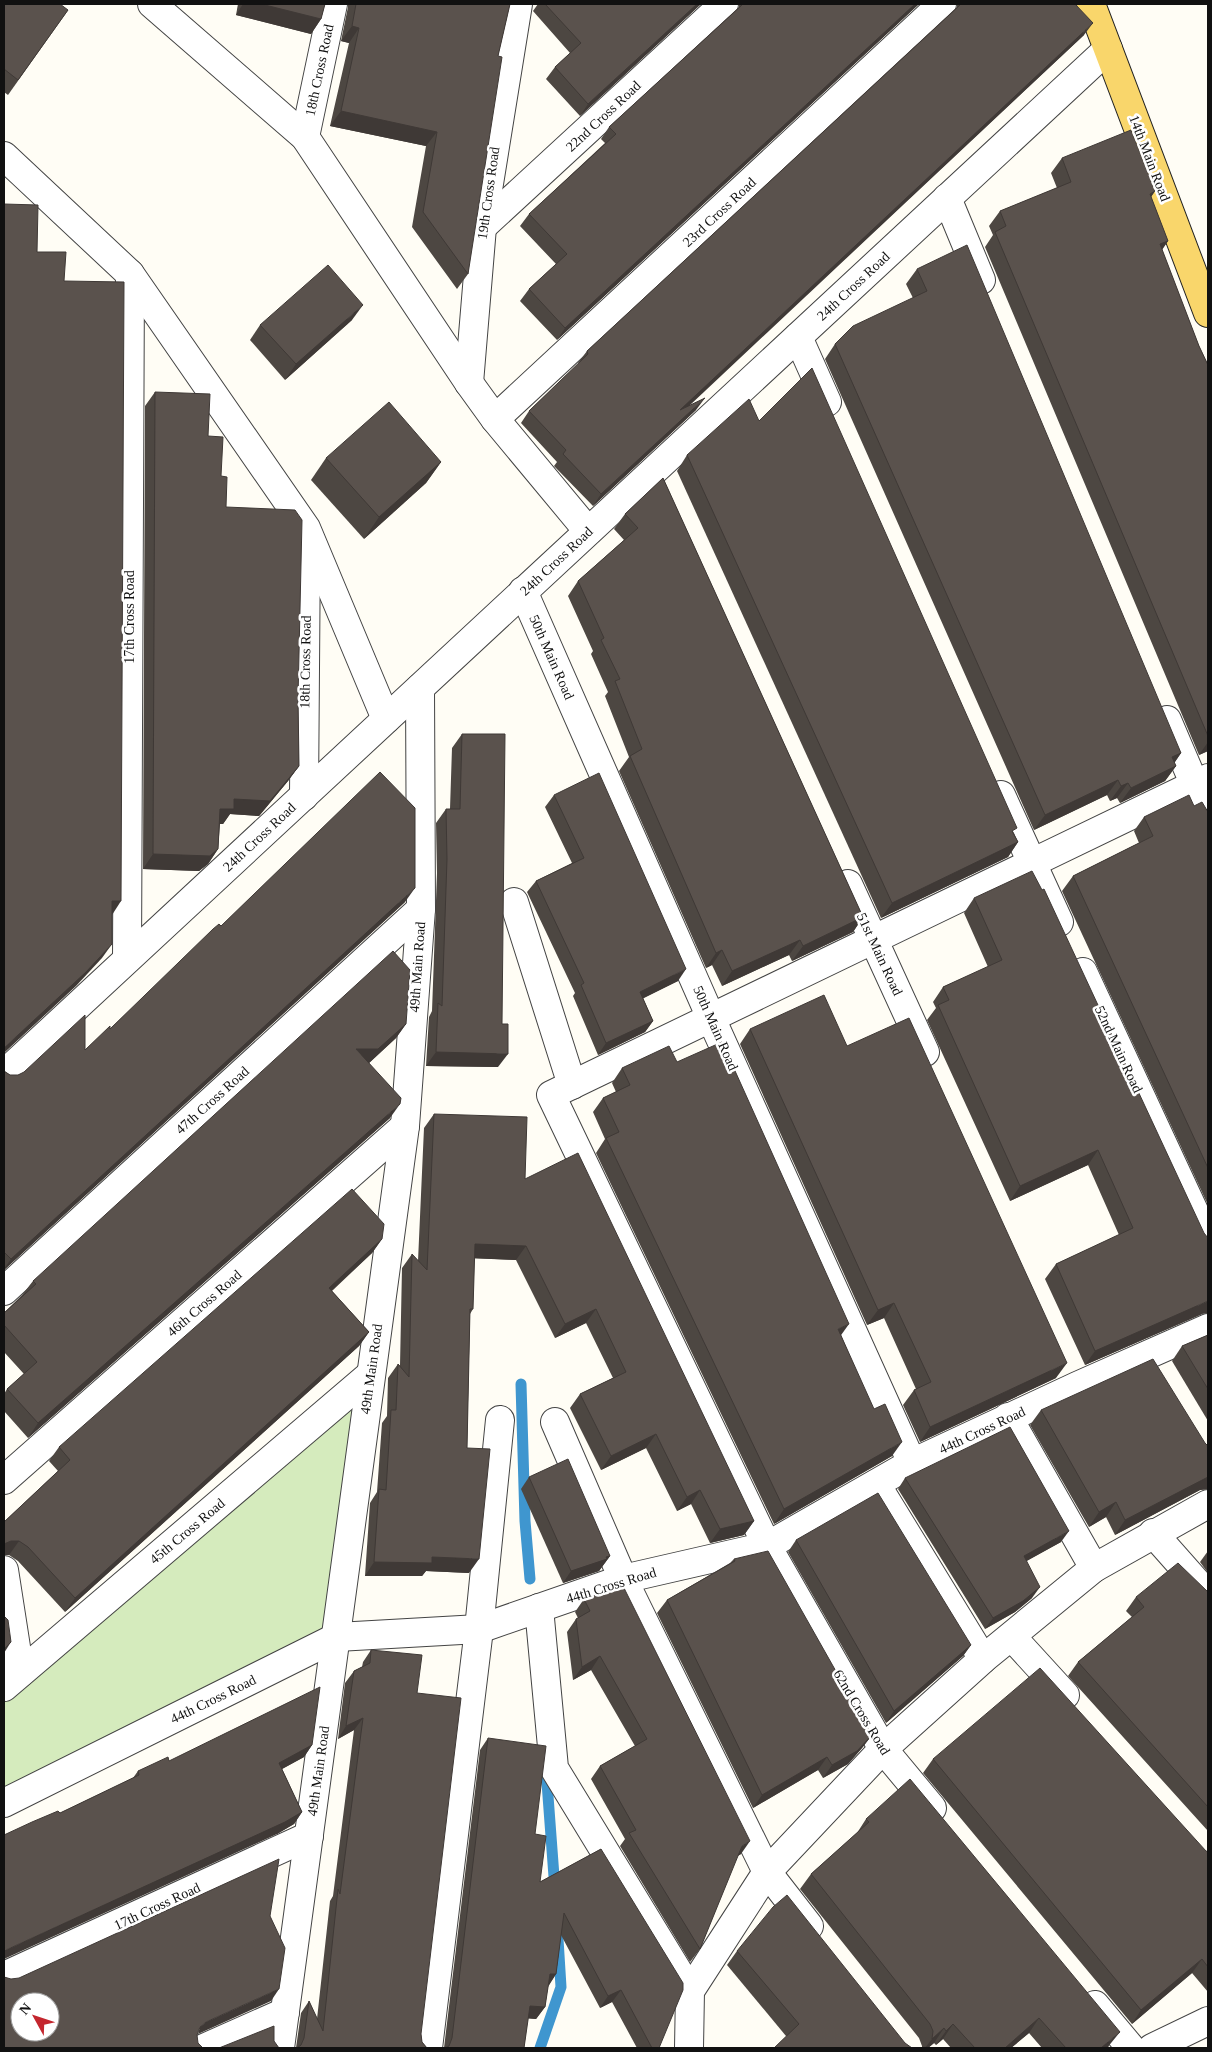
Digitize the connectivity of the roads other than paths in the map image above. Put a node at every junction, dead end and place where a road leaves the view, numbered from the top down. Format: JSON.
{"nodes":[{"id":1,"x":152,"y":4,"type":"edge"},
{"id":2,"x":333,"y":4,"type":"edge"},
{"id":3,"x":518,"y":4,"type":"edge"},
{"id":4,"x":724,"y":4,"type":"edge"},
{"id":5,"x":942,"y":4,"type":"edge"},
{"id":6,"x":1091,"y":4,"type":"edge"},
{"id":7,"x":1108,"y":49,"type":"junction"},
{"id":8,"x":305,"y":137,"type":"junction"},
{"id":9,"x":4,"y":156,"type":"edge"},
{"id":10,"x":947,"y":198,"type":"junction"},
{"id":11,"x":482,"y":227,"type":"junction"},
{"id":12,"x":130,"y":274,"type":"junction"},
{"id":13,"x":989,"y":299,"type":"edge"},
{"id":14,"x":1208,"y":312,"type":"edge"},
{"id":15,"x":798,"y":337,"type":"junction"},
{"id":16,"x":469,"y":383,"type":"junction"},
{"id":17,"x":496,"y":419,"type":"junction"},
{"id":18,"x":838,"y":428,"type":"edge"},
{"id":19,"x":658,"y":467,"type":"junction"},
{"id":20,"x":670,"y":494,"type":"edge"},
{"id":21,"x":306,"y":528,"type":"junction"},
{"id":22,"x":588,"y":531,"type":"junction"},
{"id":23,"x":523,"y":591,"type":"junction"},
{"id":24,"x":420,"y":688,"type":"junction"},
{"id":25,"x":1155,"y":693,"type":"edge"},
{"id":26,"x":386,"y":719,"type":"junction"},
{"id":27,"x":991,"y":772,"type":"edge"},
{"id":28,"x":1201,"y":781,"type":"edge"},
{"id":29,"x":304,"y":796,"type":"junction"},
{"id":30,"x":1208,"y":816,"type":"edge"},
{"id":31,"x":836,"y":858,"type":"edge"},
{"id":32,"x":1032,"y":863,"type":"junction"},
{"id":33,"x":514,"y":902,"type":"dead end"},
{"id":34,"x":421,"y":909,"type":"junction"},
{"id":35,"x":873,"y":940,"type":"junction"},
{"id":36,"x":127,"y":960,"type":"junction"},
{"id":37,"x":711,"y":1018,"type":"junction"},
{"id":38,"x":934,"y":1073,"type":"edge"},
{"id":39,"x":4,"y":1074,"type":"edge"},
{"id":40,"x":572,"y":1084,"type":"junction"},
{"id":41,"x":405,"y":1126,"type":"junction"},
{"id":42,"x":1208,"y":1241,"type":"edge"},
{"id":43,"x":4,"y":1291,"type":"edge"},
{"id":44,"x":1208,"y":1328,"type":"edge"},
{"id":45,"x":1149,"y":1354,"type":"junction"},
{"id":46,"x":1065,"y":1359,"type":"edge"},
{"id":47,"x":370,"y":1375,"type":"junction"},
{"id":48,"x":1164,"y":1378,"type":"edge"},
{"id":49,"x":1077,"y":1386,"type":"junction"},
{"id":50,"x":1008,"y":1417,"type":"junction"},
{"id":51,"x":500,"y":1420,"type":"dead end"},
{"id":52,"x":555,"y":1422,"type":"dead end"},
{"id":53,"x":912,"y":1463,"type":"junction"},
{"id":54,"x":4,"y":1480,"type":"edge"},
{"id":55,"x":876,"y":1484,"type":"junction"},
{"id":56,"x":1208,"y":1504,"type":"edge"},
{"id":57,"x":1153,"y":1533,"type":"junction"},
{"id":58,"x":768,"y":1546,"type":"junction"},
{"id":59,"x":1094,"y":1568,"type":"junction"},
{"id":60,"x":4,"y":1570,"type":"edge"},
{"id":61,"x":623,"y":1579,"type":"junction"},
{"id":62,"x":1208,"y":1595,"type":"edge"},
{"id":63,"x":539,"y":1608,"type":"junction"},
{"id":64,"x":479,"y":1629,"type":"junction"},
{"id":65,"x":337,"y":1637,"type":"junction"},
{"id":66,"x":1012,"y":1637,"type":"junction"},
{"id":67,"x":983,"y":1659,"type":"junction"},
{"id":68,"x":12,"y":1680,"type":"edge"},
{"id":69,"x":1084,"y":1716,"type":"edge"},
{"id":70,"x":883,"y":1750,"type":"junction"},
{"id":71,"x":4,"y":1803,"type":"edge"},
{"id":72,"x":946,"y":1826,"type":"edge"},
{"id":73,"x":309,"y":1836,"type":"junction"},
{"id":74,"x":767,"y":1872,"type":"junction"},
{"id":75,"x":828,"y":1949,"type":"edge"},
{"id":76,"x":4,"y":1976,"type":"edge"},
{"id":77,"x":1080,"y":1987,"type":"edge"},
{"id":78,"x":690,"y":1991,"type":"junction"},
{"id":79,"x":285,"y":2012,"type":"junction"},
{"id":80,"x":1208,"y":2021,"type":"edge"},
{"id":81,"x":204,"y":2048,"type":"edge"},
{"id":82,"x":280,"y":2048,"type":"edge"},
{"id":83,"x":428,"y":2048,"type":"edge"},
{"id":84,"x":689,"y":2048,"type":"edge"},
{"id":85,"x":1131,"y":2048,"type":"edge"},
{"id":86,"x":1152,"y":2048,"type":"edge"}],
"edges":[{"from":1,"to":8,"type":"street"},
{"from":2,"to":8,"type":"street","name":"18th Cross Road"},
{"from":3,"to":11,"type":"street","name":"19th Cross Road"},
{"from":4,"to":11,"type":"street","name":"22nd Cross Road"},
{"from":5,"to":17,"type":"street","name":"23rd Cross Road"},
{"from":6,"to":7,"type":"main road","name":"14th Main Road"},
{"from":7,"to":10,"type":"street","name":"24th Cross Road"},
{"from":7,"to":14,"type":"main road","name":"14th Main Road"},
{"from":8,"to":16,"type":"street"},
{"from":9,"to":12,"type":"street"},
{"from":10,"to":13,"type":"street"},
{"from":10,"to":15,"type":"street","name":"24th Cross Road"},
{"from":11,"to":16,"type":"street","name":"19th Cross Road"},
{"from":12,"to":21,"type":"street"},
{"from":12,"to":36,"type":"street","name":"17th Cross Road"},
{"from":15,"to":18,"type":"street"},
{"from":15,"to":19,"type":"street","name":"24th Cross Road"},
{"from":16,"to":17,"type":"street"},
{"from":17,"to":22,"type":"street"},
{"from":19,"to":20,"type":"street"},
{"from":19,"to":22,"type":"street","name":"24th Cross Road"},
{"from":21,"to":26,"type":"street"},
{"from":21,"to":29,"type":"street","name":"18th Cross Road"},
{"from":22,"to":23,"type":"street","name":"24th Cross Road"},
{"from":23,"to":24,"type":"street","name":"24th Cross Road"},
{"from":23,"to":37,"type":"street","name":"50th Main Road"},
{"from":24,"to":26,"type":"street","name":"24th Cross Road"},
{"from":24,"to":34,"type":"street","name":"49th Main Road"},
{"from":25,"to":28,"type":"street"},
{"from":26,"to":29,"type":"street","name":"24th Cross Road"},
{"from":27,"to":32,"type":"street","name":"52nd Main Road"},
{"from":28,"to":30,"type":"street"},
{"from":28,"to":32,"type":"street"},
{"from":29,"to":36,"type":"street","name":"24th Cross Road"},
{"from":31,"to":35,"type":"street","name":"51st Main Road"},
{"from":32,"to":35,"type":"street"},
{"from":32,"to":42,"type":"street","name":"52nd Main Road"},
{"from":33,"to":40,"type":"street"},
{"from":34,"to":41,"type":"street","name":"49th Main Road"},
{"from":34,"to":43,"type":"street","name":"47th Cross Road"},
{"from":35,"to":37,"type":"street"},
{"from":35,"to":38,"type":"street","name":"51st Main Road"},
{"from":36,"to":39,"type":"street","name":"24th Cross Road"},
{"from":37,"to":40,"type":"street"},
{"from":37,"to":53,"type":"street","name":"50th Main Road"},
{"from":40,"to":58,"type":"street","name":"62nd Cross Road"},
{"from":41,"to":47,"type":"street","name":"49th Main Road"},
{"from":41,"to":54,"type":"street","name":"46th Cross Road"},
{"from":44,"to":45,"type":"street","name":"44th Cross Road"},
{"from":45,"to":48,"type":"street"},
{"from":45,"to":49,"type":"street","name":"44th Cross Road"},
{"from":46,"to":49,"type":"street"},
{"from":47,"to":65,"type":"street","name":"49th Main Road"},
{"from":47,"to":68,"type":"street","name":"45th Cross Road"},
{"from":49,"to":50,"type":"street","name":"44th Cross Road"},
{"from":50,"to":53,"type":"street","name":"44th Cross Road"},
{"from":50,"to":59,"type":"street"},
{"from":51,"to":64,"type":"street"},
{"from":52,"to":61,"type":"street"},
{"from":53,"to":55,"type":"street","name":"44th Cross Road"},
{"from":55,"to":58,"type":"street","name":"44th Cross Road"},
{"from":55,"to":67,"type":"street"},
{"from":56,"to":57,"type":"street"},
{"from":57,"to":59,"type":"street"},
{"from":57,"to":62,"type":"street"},
{"from":58,"to":61,"type":"street","name":"44th Cross Road"},
{"from":58,"to":70,"type":"street","name":"62nd Cross Road"},
{"from":59,"to":66,"type":"street"},
{"from":60,"to":68,"type":"street"},
{"from":61,"to":63,"type":"street","name":"44th Cross Road"},
{"from":61,"to":74,"type":"street"},
{"from":63,"to":64,"type":"street","name":"44th Cross Road"},
{"from":63,"to":78,"type":"street"},
{"from":64,"to":65,"type":"street","name":"44th Cross Road"},
{"from":64,"to":83,"type":"street"},
{"from":65,"to":71,"type":"street","name":"44th Cross Road"},
{"from":65,"to":73,"type":"street","name":"49th Main Road"},
{"from":66,"to":67,"type":"street"},
{"from":66,"to":69,"type":"street"},
{"from":67,"to":70,"type":"street"},
{"from":70,"to":72,"type":"street","name":"62nd Cross Road"},
{"from":70,"to":74,"type":"street"},
{"from":73,"to":76,"type":"street","name":"17th Cross Road"},
{"from":73,"to":79,"type":"street","name":"49th Main Road"},
{"from":74,"to":75,"type":"street"},
{"from":74,"to":78,"type":"street"},
{"from":77,"to":85,"type":"street"},
{"from":78,"to":84,"type":"street"},
{"from":79,"to":81,"type":"street"},
{"from":79,"to":82,"type":"street","name":"49th Main Road"},
{"from":80,"to":86,"type":"street"}]}
